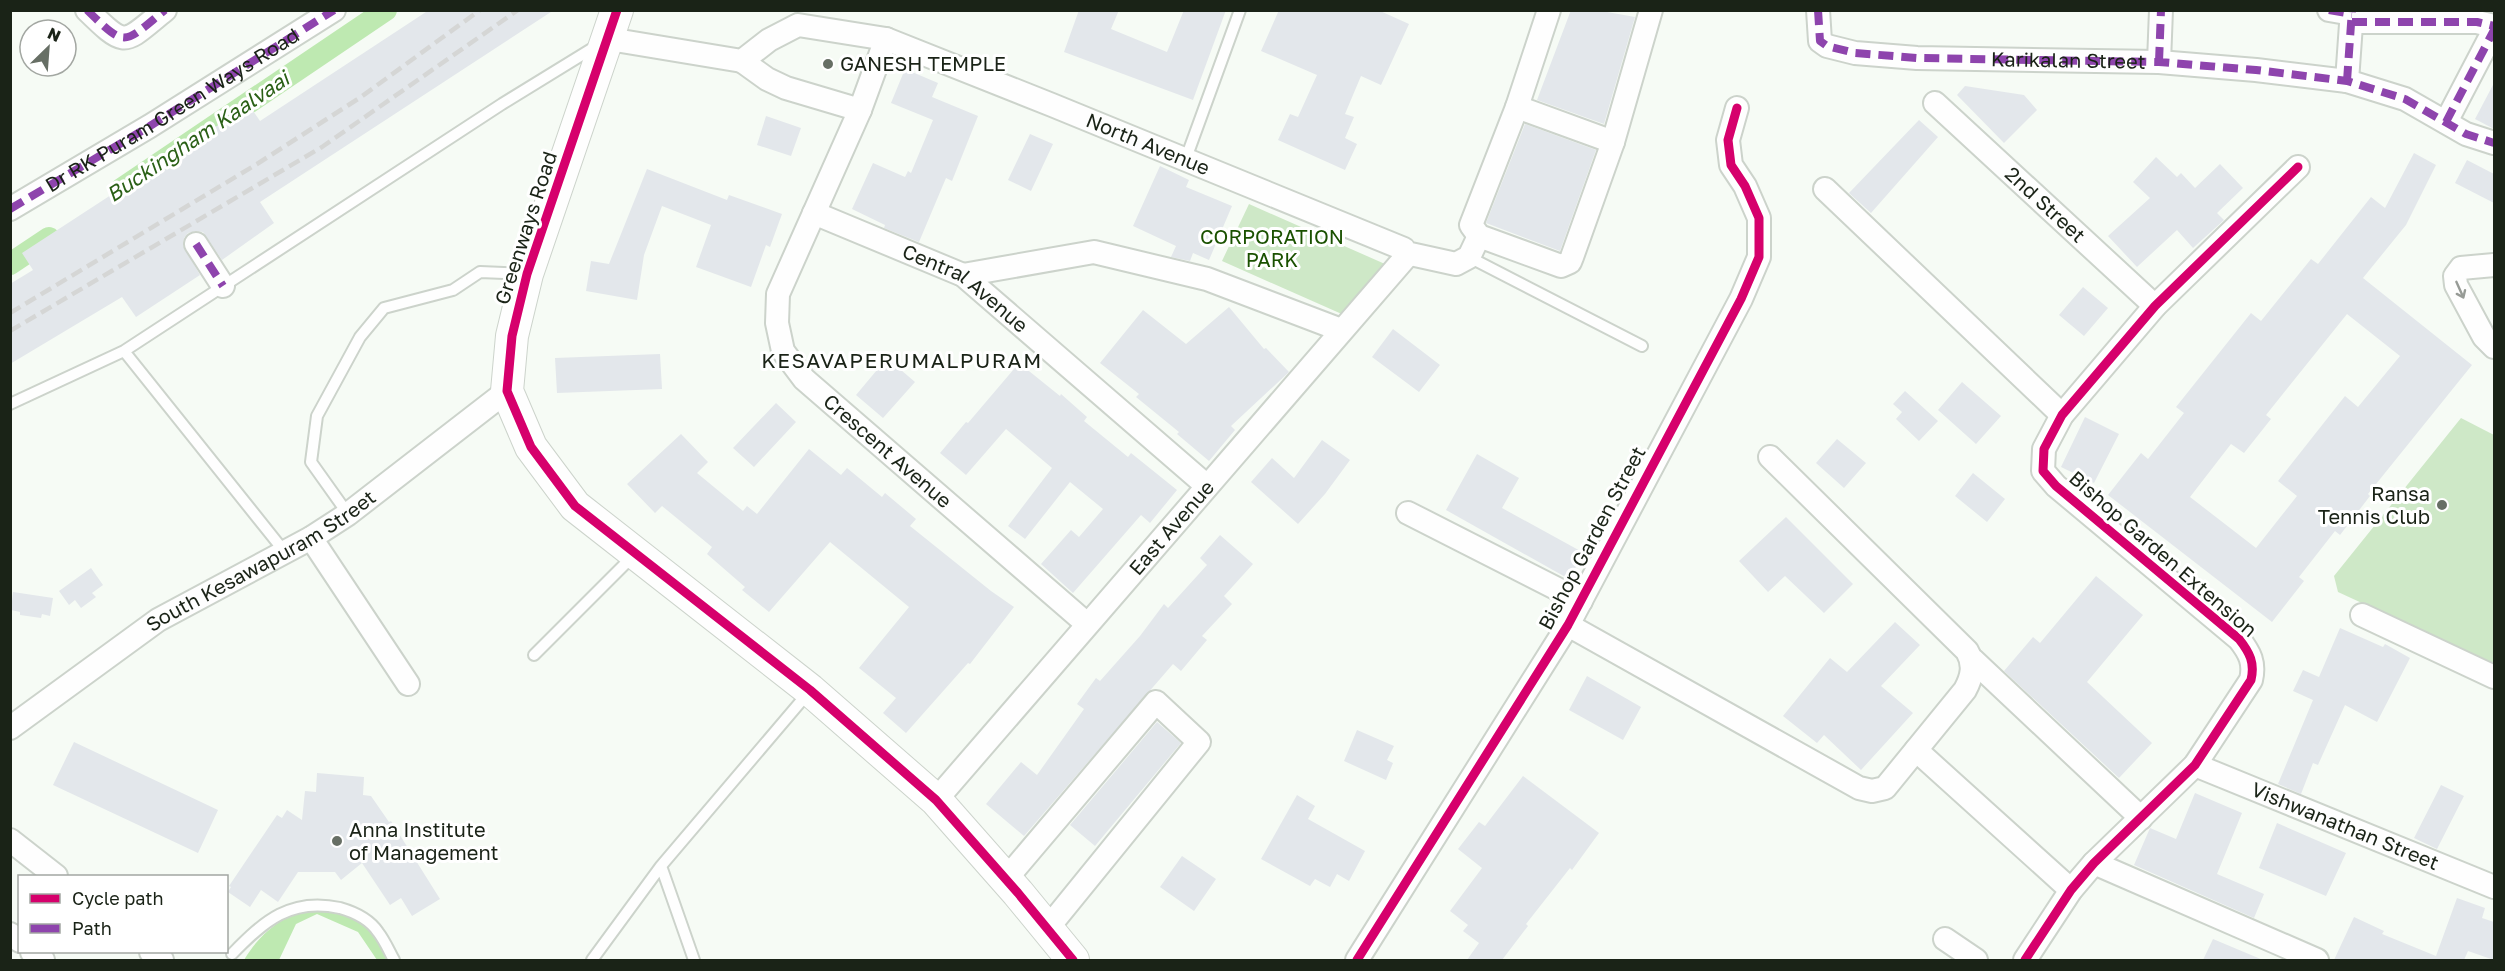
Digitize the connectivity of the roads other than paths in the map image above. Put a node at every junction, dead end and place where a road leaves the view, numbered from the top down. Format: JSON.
{"nodes":[{"id":1,"x":87,"y":10,"type":"edge"},
{"id":2,"x":165,"y":10,"type":"edge"},
{"id":3,"x":334,"y":10,"type":"edge"},
{"id":4,"x":1240,"y":10,"type":"edge"},
{"id":5,"x":1549,"y":10,"type":"edge"},
{"id":6,"x":1651,"y":10,"type":"edge"},
{"id":7,"x":1818,"y":10,"type":"edge"},
{"id":8,"x":2162,"y":10,"type":"edge"},
{"id":9,"x":2329,"y":10,"type":"edge"},
{"id":10,"x":2352,"y":16,"type":"edge"},
{"id":11,"x":613,"y":25,"type":"edge"},
{"id":12,"x":2494,"y":28,"type":"edge"},
{"id":13,"x":886,"y":39,"type":"junction"},
{"id":14,"x":742,"y":61,"type":"junction"},
{"id":15,"x":2159,"y":62,"type":"junction"},
{"id":16,"x":2347,"y":81,"type":"junction"},
{"id":17,"x":1935,"y":103,"type":"dead end"},
{"id":18,"x":1517,"y":106,"type":"junction"},
{"id":19,"x":1737,"y":108,"type":"dead end"},
{"id":20,"x":860,"y":110,"type":"junction"},
{"id":21,"x":2446,"y":122,"type":"junction"},
{"id":22,"x":1613,"y":142,"type":"junction"},
{"id":23,"x":2494,"y":143,"type":"edge"},
{"id":24,"x":1185,"y":161,"type":"junction"},
{"id":25,"x":2298,"y":167,"type":"dead end"},
{"id":26,"x":1825,"y":189,"type":"dead end"},
{"id":27,"x":10,"y":209,"type":"edge"},
{"id":28,"x":814,"y":213,"type":"junction"},
{"id":29,"x":1479,"y":236,"type":"junction"},
{"id":30,"x":196,"y":244,"type":"dead end"},
{"id":31,"x":1406,"y":253,"type":"junction"},
{"id":32,"x":1469,"y":257,"type":"junction"},
{"id":33,"x":2494,"y":265,"type":"edge"},
{"id":34,"x":527,"y":274,"type":"junction"},
{"id":35,"x":963,"y":275,"type":"junction"},
{"id":36,"x":224,"y":286,"type":"junction"},
{"id":37,"x":2155,"y":306,"type":"junction"},
{"id":38,"x":1341,"y":330,"type":"junction"},
{"id":39,"x":1642,"y":345,"type":"dead end"},
{"id":40,"x":2494,"y":347,"type":"edge"},
{"id":41,"x":124,"y":351,"type":"junction"},
{"id":42,"x":507,"y":391,"type":"junction"},
{"id":43,"x":10,"y":404,"type":"edge"},
{"id":44,"x":2061,"y":415,"type":"junction"},
{"id":45,"x":1770,"y":457,"type":"dead end"},
{"id":46,"x":1207,"y":486,"type":"junction"},
{"id":47,"x":1408,"y":513,"type":"dead end"},
{"id":48,"x":348,"y":514,"type":"junction"},
{"id":49,"x":311,"y":538,"type":"junction"},
{"id":50,"x":284,"y":551,"type":"junction"},
{"id":51,"x":635,"y":553,"type":"junction"},
{"id":52,"x":1581,"y":601,"type":"junction"},
{"id":53,"x":2362,"y":615,"type":"dead end"},
{"id":54,"x":1087,"y":624,"type":"junction"},
{"id":55,"x":1568,"y":625,"type":"junction"},
{"id":56,"x":534,"y":655,"type":"dead end"},
{"id":57,"x":1973,"y":660,"type":"junction"},
{"id":58,"x":2494,"y":677,"type":"edge"},
{"id":59,"x":408,"y":684,"type":"dead end"},
{"id":60,"x":810,"y":690,"type":"junction"},
{"id":61,"x":10,"y":728,"type":"edge"},
{"id":62,"x":1916,"y":750,"type":"junction"},
{"id":63,"x":2195,"y":765,"type":"junction"},
{"id":64,"x":936,"y":800,"type":"junction"},
{"id":65,"x":2141,"y":818,"type":"junction"},
{"id":66,"x":10,"y":840,"type":"edge"},
{"id":67,"x":2094,"y":863,"type":"junction"},
{"id":68,"x":661,"y":866,"type":"junction"},
{"id":69,"x":55,"y":875,"type":"edge"},
{"id":70,"x":1006,"y":879,"type":"junction"},
{"id":71,"x":2494,"y":887,"type":"edge"},
{"id":72,"x":2071,"y":890,"type":"junction"},
{"id":73,"x":1047,"y":929,"type":"junction"},
{"id":74,"x":1945,"y":939,"type":"dead end"},
{"id":75,"x":232,"y":954,"type":"dead end"},
{"id":76,"x":394,"y":960,"type":"edge"},
{"id":77,"x":592,"y":960,"type":"edge"},
{"id":78,"x":694,"y":960,"type":"edge"},
{"id":79,"x":1073,"y":960,"type":"edge"},
{"id":80,"x":1358,"y":960,"type":"edge"},
{"id":81,"x":1976,"y":960,"type":"edge"},
{"id":82,"x":2025,"y":960,"type":"edge"},
{"id":83,"x":2317,"y":960,"type":"edge"}],
"edges":[{"from":1,"to":2,"type":"street"},
{"from":3,"to":27,"type":"street","name":"Dr RK Puram Green Ways Road"},
{"from":4,"to":24,"type":"lane"},
{"from":5,"to":18,"type":"street"},
{"from":6,"to":22,"type":"street"},
{"from":7,"to":15,"type":"street","name":"Karikalan Street"},
{"from":8,"to":15,"type":"street"},
{"from":9,"to":10,"type":"street"},
{"from":10,"to":12,"type":"street"},
{"from":10,"to":16,"type":"street"},
{"from":11,"to":14,"type":"street"},
{"from":11,"to":34,"type":"street","name":"Greenways Road"},
{"from":11,"to":36,"type":"lane"},
{"from":12,"to":21,"type":"street"},
{"from":13,"to":14,"type":"street","name":"North Avenue"},
{"from":13,"to":20,"type":"street","name":"Crescent Avenue"},
{"from":13,"to":24,"type":"street","name":"North Avenue"},
{"from":14,"to":20,"type":"street"},
{"from":15,"to":16,"type":"street","name":"Karikalan Street"},
{"from":16,"to":21,"type":"street","name":"Karikalan Street"},
{"from":17,"to":37,"type":"street","name":"2nd Street"},
{"from":18,"to":22,"type":"street"},
{"from":18,"to":29,"type":"street"},
{"from":19,"to":52,"type":"street","name":"Bishop Garden Street"},
{"from":20,"to":28,"type":"street","name":"Crescent Avenue"},
{"from":21,"to":23,"type":"street","name":"Karikalan Street"},
{"from":22,"to":29,"type":"street"},
{"from":24,"to":31,"type":"street","name":"North Avenue"},
{"from":25,"to":37,"type":"street","name":"Bishop Garden Extension"},
{"from":26,"to":44,"type":"street"},
{"from":28,"to":35,"type":"street","name":"Central Avenue"},
{"from":28,"to":54,"type":"street","name":"Crescent Avenue"},
{"from":29,"to":32,"type":"street"},
{"from":30,"to":36,"type":"street"},
{"from":31,"to":32,"type":"street","name":"North Avenue"},
{"from":31,"to":38,"type":"street","name":"East Avenue"},
{"from":32,"to":39,"type":"lane"},
{"from":33,"to":40,"type":"street","one_way":true},
{"from":34,"to":42,"type":"street","name":"Greenways Road"},
{"from":34,"to":48,"type":"lane"},
{"from":35,"to":38,"type":"street"},
{"from":35,"to":46,"type":"street","name":"Central Avenue"},
{"from":36,"to":41,"type":"lane"},
{"from":37,"to":44,"type":"street","name":"Bishop Garden Extension"},
{"from":38,"to":46,"type":"street","name":"East Avenue"},
{"from":41,"to":43,"type":"lane"},
{"from":41,"to":50,"type":"lane"},
{"from":42,"to":48,"type":"street","name":"South Kesawapuram Street"},
{"from":42,"to":51,"type":"street","name":"Greenways Road"},
{"from":44,"to":63,"type":"street","name":"Bishop Garden Extension"},
{"from":45,"to":57,"type":"street"},
{"from":46,"to":54,"type":"street","name":"East Avenue"},
{"from":47,"to":52,"type":"street"},
{"from":48,"to":49,"type":"street","name":"South Kesawapuram Street"},
{"from":49,"to":50,"type":"street","name":"South Kesawapuram Street"},
{"from":49,"to":59,"type":"street"},
{"from":50,"to":61,"type":"street","name":"South Kesawapuram Street"},
{"from":51,"to":56,"type":"lane"},
{"from":51,"to":60,"type":"street","name":"Greenways Road"},
{"from":52,"to":55,"type":"street","name":"Bishop Garden Street"},
{"from":53,"to":58,"type":"street"},
{"from":54,"to":64,"type":"street","name":"East Avenue"},
{"from":55,"to":62,"type":"street"},
{"from":55,"to":80,"type":"street","name":"Bishop Garden Street"},
{"from":57,"to":62,"type":"street"},
{"from":57,"to":65,"type":"street"},
{"from":60,"to":64,"type":"street","name":"Greenways Road"},
{"from":60,"to":68,"type":"lane"},
{"from":62,"to":72,"type":"street"},
{"from":63,"to":65,"type":"street"},
{"from":63,"to":71,"type":"street","name":"Vishwanathan Street"},
{"from":64,"to":70,"type":"street","name":"Greenways Road"},
{"from":65,"to":67,"type":"street"},
{"from":66,"to":69,"type":"street"},
{"from":67,"to":72,"type":"street"},
{"from":67,"to":83,"type":"street"},
{"from":68,"to":77,"type":"lane"},
{"from":68,"to":78,"type":"lane"},
{"from":70,"to":73,"type":"street","name":"Greenways Road"},
{"from":70,"to":73,"type":"street"},
{"from":72,"to":82,"type":"street"},
{"from":73,"to":79,"type":"street","name":"Greenways Road"},
{"from":74,"to":81,"type":"street"},
{"from":75,"to":76,"type":"lane"}]}
